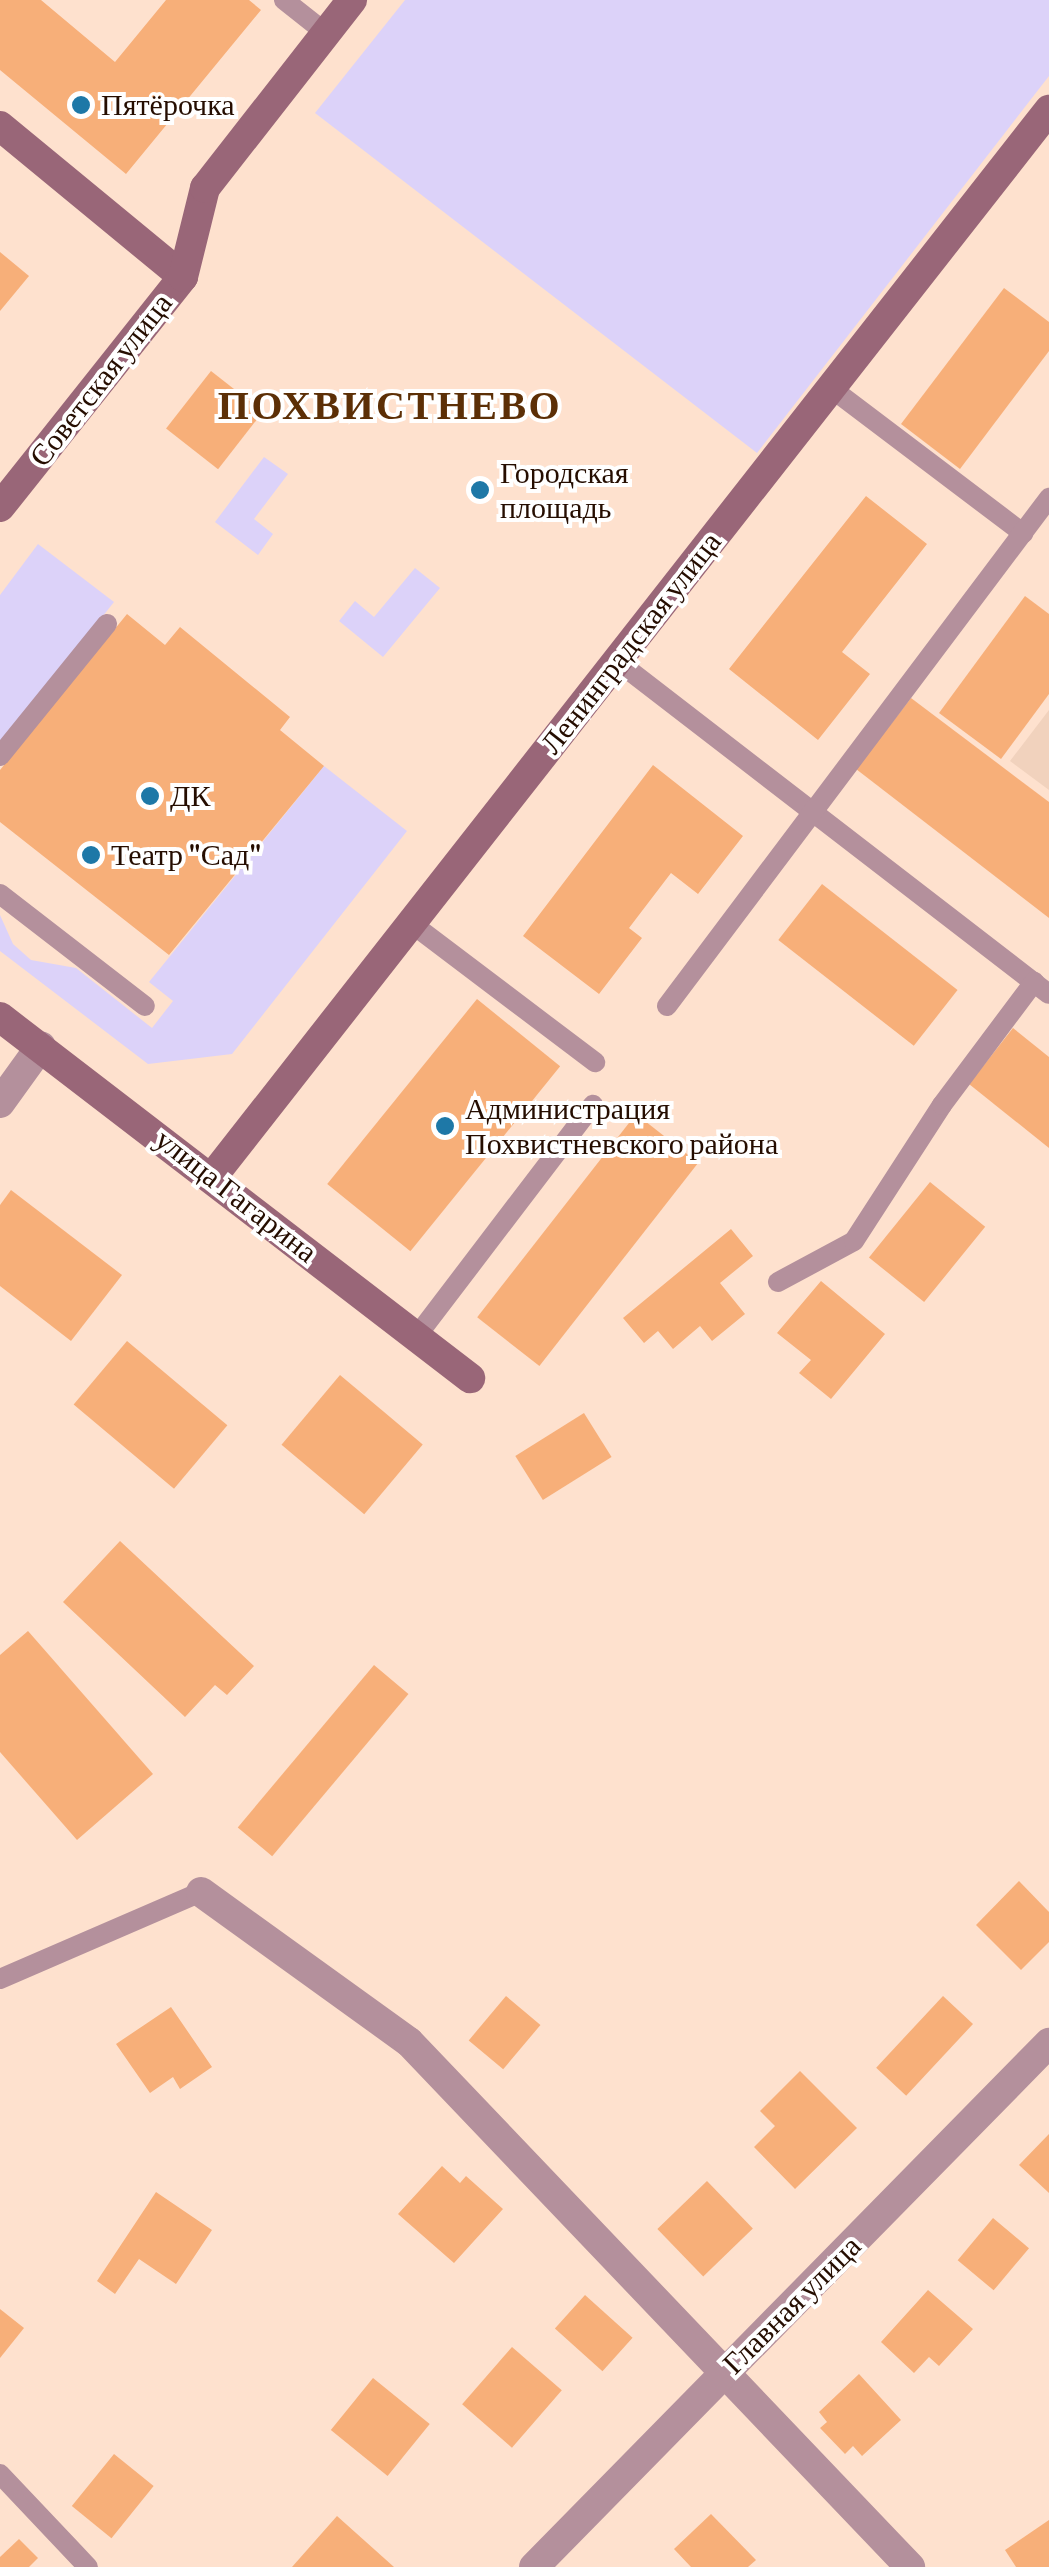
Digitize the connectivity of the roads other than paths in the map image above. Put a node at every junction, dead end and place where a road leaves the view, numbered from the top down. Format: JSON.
{"nodes":[{"id":1,"x":284,"y":0,"type":"edge"},
{"id":2,"x":352,"y":0,"type":"edge"},
{"id":3,"x":326,"y":33,"type":"junction"},
{"id":4,"x":1049,"y":110,"type":"edge"},
{"id":5,"x":0,"y":126,"type":"edge"},
{"id":6,"x":182,"y":277,"type":"junction"},
{"id":7,"x":831,"y":388,"type":"junction"},
{"id":8,"x":1049,"y":498,"type":"edge"},
{"id":9,"x":0,"y":507,"type":"edge"},
{"id":10,"x":1023,"y":533,"type":"junction"},
{"id":11,"x":108,"y":624,"type":"dead end"},
{"id":12,"x":617,"y":661,"type":"junction"},
{"id":13,"x":0,"y":756,"type":"edge"},
{"id":14,"x":812,"y":813,"type":"junction"},
{"id":15,"x":0,"y":894,"type":"edge"},
{"id":16,"x":411,"y":923,"type":"junction"},
{"id":17,"x":1042,"y":988,"type":"edge"},
{"id":18,"x":144,"y":1006,"type":"dead end"},
{"id":19,"x":667,"y":1006,"type":"dead end"},
{"id":20,"x":0,"y":1016,"type":"edge"},
{"id":21,"x":40,"y":1046,"type":"junction"},
{"id":22,"x":595,"y":1062,"type":"dead end"},
{"id":23,"x":0,"y":1104,"type":"edge"},
{"id":24,"x":593,"y":1105,"type":"dead end"},
{"id":25,"x":213,"y":1176,"type":"junction"},
{"id":26,"x":778,"y":1282,"type":"dead end"},
{"id":27,"x":416,"y":1336,"type":"junction"},
{"id":28,"x":470,"y":1378,"type":"dead end"},
{"id":29,"x":202,"y":1892,"type":"joint"},
{"id":30,"x":0,"y":1979,"type":"edge"},
{"id":31,"x":1049,"y":2043,"type":"edge"},
{"id":32,"x":727,"y":2371,"type":"junction"},
{"id":33,"x":0,"y":2474,"type":"edge"},
{"id":34,"x":88,"y":2567,"type":"edge"},
{"id":35,"x":534,"y":2567,"type":"edge"},
{"id":36,"x":910,"y":2567,"type":"edge"}],
"edges":[{"from":1,"to":3,"type":"lane"},
{"from":2,"to":3,"type":"street","name":"Советская улица"},
{"from":3,"to":6,"type":"street","name":"Советская улица"},
{"from":4,"to":7,"type":"street","name":"Ленинградская улица"},
{"from":5,"to":6,"type":"street"},
{"from":6,"to":9,"type":"street","name":"Советская улица"},
{"from":7,"to":10,"type":"lane"},
{"from":7,"to":12,"type":"street","name":"Ленинградская улица"},
{"from":8,"to":10,"type":"lane"},
{"from":10,"to":14,"type":"lane"},
{"from":11,"to":13,"type":"lane"},
{"from":12,"to":14,"type":"lane"},
{"from":12,"to":16,"type":"street","name":"Ленинградская улица"},
{"from":14,"to":17,"type":"lane"},
{"from":14,"to":19,"type":"lane"},
{"from":15,"to":18,"type":"lane"},
{"from":16,"to":22,"type":"lane"},
{"from":16,"to":25,"type":"street","name":"Ленинградская улица"},
{"from":17,"to":26,"type":"lane"},
{"from":20,"to":21,"type":"street","name":"улица Гагарина"},
{"from":21,"to":23,"type":"street"},
{"from":21,"to":25,"type":"street","name":"улица Гагарина"},
{"from":24,"to":27,"type":"lane"},
{"from":25,"to":27,"type":"street","name":"улица Гагарина"},
{"from":27,"to":28,"type":"street","name":"улица Гагарина"},
{"from":29,"to":30,"type":"lane"},
{"from":29,"to":32,"type":"street"},
{"from":31,"to":32,"type":"street","name":"Главная улица"},
{"from":32,"to":35,"type":"street","name":"Главная улица"},
{"from":32,"to":36,"type":"street"},
{"from":33,"to":34,"type":"lane"}]}
